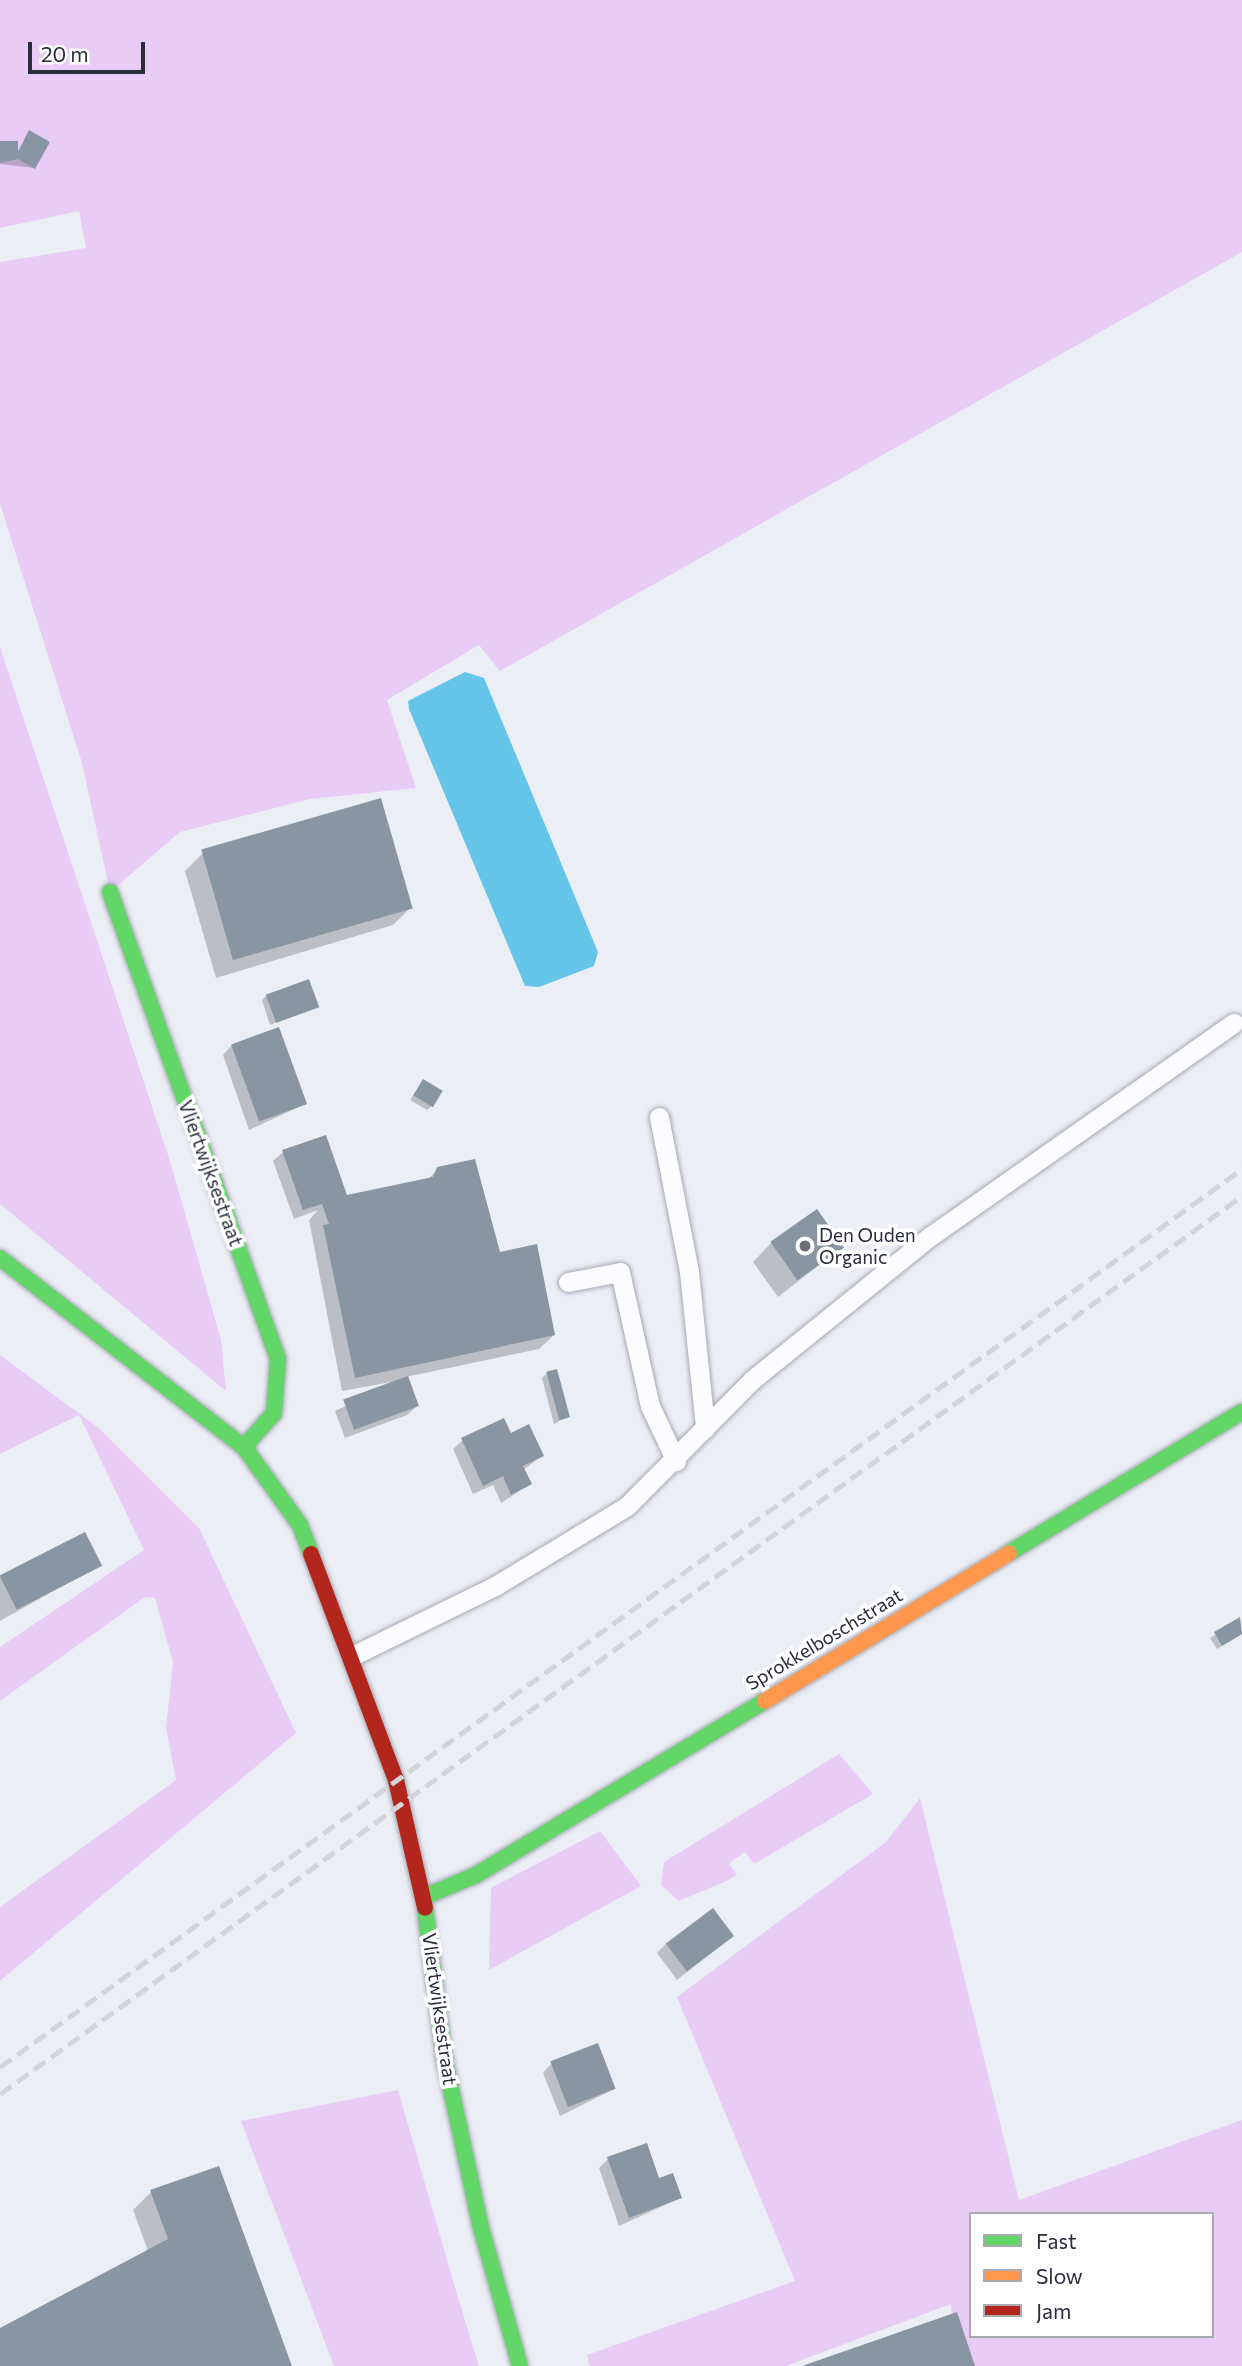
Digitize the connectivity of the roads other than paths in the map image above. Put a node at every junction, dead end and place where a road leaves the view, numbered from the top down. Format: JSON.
{"nodes":[{"id":1,"x":110,"y":892,"type":"dead end"},
{"id":2,"x":1234,"y":1023,"type":"dead end"},
{"id":3,"x":659,"y":1117,"type":"dead end"},
{"id":4,"x":0,"y":1258,"type":"edge"},
{"id":5,"x":568,"y":1282,"type":"dead end"},
{"id":6,"x":1242,"y":1412,"type":"edge"},
{"id":7,"x":705,"y":1428,"type":"junction"},
{"id":8,"x":244,"y":1447,"type":"junction"},
{"id":9,"x":676,"y":1461,"type":"junction"},
{"id":10,"x":354,"y":1655,"type":"junction"},
{"id":11,"x":424,"y":1898,"type":"junction"},
{"id":12,"x":520,"y":2366,"type":"edge"}],
"edges":[{"from":1,"to":8,"type":"street","name":"Vliertwijksestraat"},
{"from":2,"to":7,"type":"lane"},
{"from":3,"to":7,"type":"lane"},
{"from":4,"to":8,"type":"street","name":"Vliertwijksestraat"},
{"from":5,"to":9,"type":"lane"},
{"from":6,"to":11,"type":"street","name":"Sprokkelboschstraat"},
{"from":7,"to":9,"type":"lane"},
{"from":8,"to":10,"type":"street","name":"Vliertwijksestraat"},
{"from":9,"to":10,"type":"lane"},
{"from":10,"to":11,"type":"street","name":"Vliertwijksestraat"},
{"from":11,"to":12,"type":"street","name":"Vliertwijksestraat"}]}
